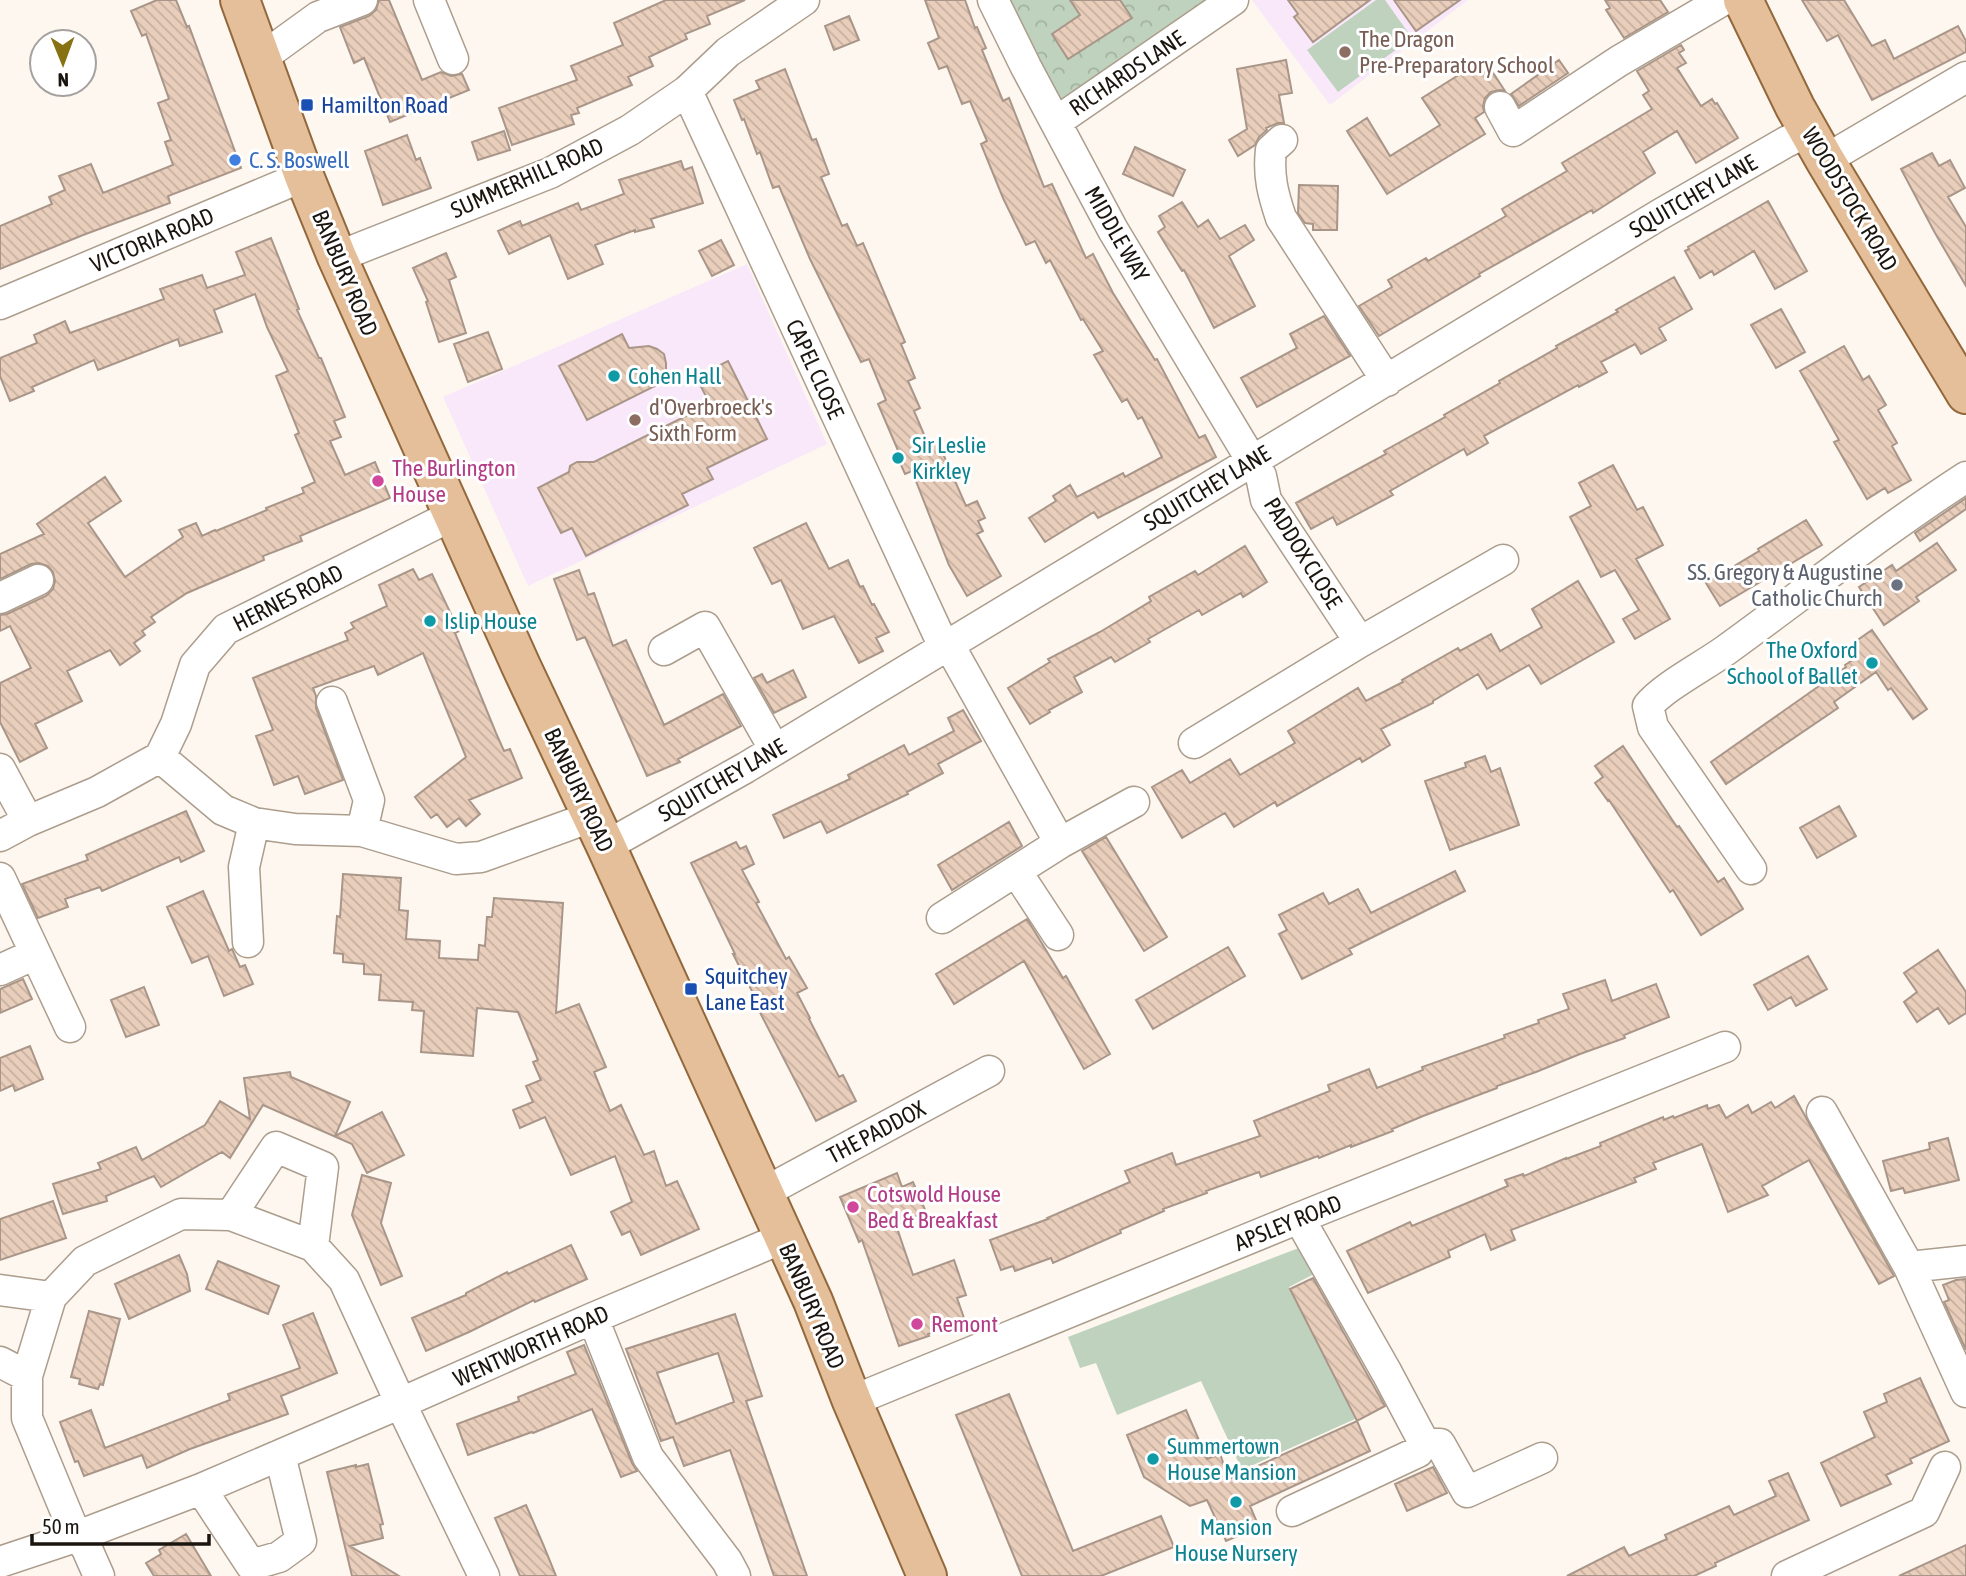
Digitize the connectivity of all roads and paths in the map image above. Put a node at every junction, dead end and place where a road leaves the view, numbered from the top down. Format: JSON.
{"nodes":[{"id":1,"x":240,"y":0,"type":"edge"},
{"id":2,"x":362,"y":0,"type":"edge"},
{"id":3,"x":429,"y":0,"type":"edge"},
{"id":4,"x":804,"y":0,"type":"edge"},
{"id":5,"x":993,"y":0,"type":"edge"},
{"id":6,"x":1233,"y":0,"type":"edge"},
{"id":7,"x":1723,"y":0,"type":"edge"},
{"id":8,"x":1743,"y":0,"type":"edge"},
{"id":9,"x":260,"y":59,"type":"junction"},
{"id":10,"x":453,"y":59,"type":"dead end"},
{"id":11,"x":1966,"y":77,"type":"edge"},
{"id":12,"x":687,"y":91,"type":"junction"},
{"id":13,"x":1500,"y":107,"type":"dead end"},
{"id":14,"x":1056,"y":122,"type":"junction"},
{"id":15,"x":1282,"y":140,"type":"dead end"},
{"id":16,"x":1817,"y":146,"type":"junction"},
{"id":17,"x":304,"y":176,"type":"junction"},
{"id":18,"x":337,"y":257,"type":"junction"},
{"id":19,"x":0,"y":304,"type":"edge"},
{"id":20,"x":1388,"y":381,"type":"junction"},
{"id":21,"x":1966,"y":394,"type":"edge"},
{"id":22,"x":1252,"y":462,"type":"junction"},
{"id":23,"x":1966,"y":477,"type":"edge"},
{"id":24,"x":453,"y":515,"type":"junction"},
{"id":25,"x":1503,"y":560,"type":"dead end"},
{"id":26,"x":38,"y":580,"type":"dead end"},
{"id":27,"x":0,"y":598,"type":"edge"},
{"id":28,"x":1360,"y":642,"type":"junction"},
{"id":29,"x":946,"y":646,"type":"junction"},
{"id":30,"x":664,"y":650,"type":"dead end"},
{"id":31,"x":332,"y":702,"type":"dead end"},
{"id":32,"x":1194,"y":743,"type":"dead end"},
{"id":33,"x":775,"y":750,"type":"junction"},
{"id":34,"x":160,"y":757,"type":"junction"},
{"id":35,"x":0,"y":769,"type":"edge"},
{"id":36,"x":1134,"y":802,"type":"dead end"},
{"id":37,"x":28,"y":821,"type":"junction"},
{"id":38,"x":254,"y":824,"type":"junction"},
{"id":39,"x":362,"y":831,"type":"junction"},
{"id":40,"x":599,"y":831,"type":"junction"},
{"id":41,"x":0,"y":836,"type":"edge"},
{"id":42,"x":1060,"y":843,"type":"junction"},
{"id":43,"x":1753,"y":858,"type":"dead end"},
{"id":44,"x":1016,"y":871,"type":"junction"},
{"id":45,"x":0,"y":878,"type":"edge"},
{"id":46,"x":942,"y":918,"type":"dead end"},
{"id":47,"x":1058,"y":935,"type":"dead end"},
{"id":48,"x":248,"y":942,"type":"dead end"},
{"id":49,"x":36,"y":954,"type":"junction"},
{"id":50,"x":0,"y":970,"type":"edge"},
{"id":51,"x":70,"y":1027,"type":"dead end"},
{"id":52,"x":1725,"y":1047,"type":"dead end"},
{"id":53,"x":989,"y":1071,"type":"dead end"},
{"id":54,"x":1822,"y":1112,"type":"dead end"},
{"id":55,"x":763,"y":1193,"type":"junction"},
{"id":56,"x":231,"y":1215,"type":"junction"},
{"id":57,"x":1299,"y":1218,"type":"junction"},
{"id":58,"x":783,"y":1238,"type":"junction"},
{"id":59,"x":313,"y":1246,"type":"junction"},
{"id":60,"x":1966,"y":1261,"type":"edge"},
{"id":61,"x":1909,"y":1267,"type":"junction"},
{"id":62,"x":0,"y":1290,"type":"edge"},
{"id":63,"x":51,"y":1297,"type":"junction"},
{"id":64,"x":593,"y":1318,"type":"junction"},
{"id":65,"x":0,"y":1362,"type":"edge"},
{"id":66,"x":27,"y":1376,"type":"junction"},
{"id":67,"x":1966,"y":1392,"type":"edge"},
{"id":68,"x":852,"y":1401,"type":"junction"},
{"id":69,"x":401,"y":1403,"type":"junction"},
{"id":70,"x":1422,"y":1444,"type":"junction"},
{"id":71,"x":281,"y":1455,"type":"junction"},
{"id":72,"x":1542,"y":1458,"type":"dead end"},
{"id":73,"x":1945,"y":1467,"type":"dead end"},
{"id":74,"x":201,"y":1489,"type":"junction"},
{"id":75,"x":1292,"y":1511,"type":"dead end"},
{"id":76,"x":78,"y":1536,"type":"junction"},
{"id":77,"x":0,"y":1562,"type":"edge"},
{"id":78,"x":99,"y":1576,"type":"edge"},
{"id":79,"x":484,"y":1576,"type":"edge"},
{"id":80,"x":735,"y":1576,"type":"edge"},
{"id":81,"x":927,"y":1576,"type":"edge"},
{"id":82,"x":1787,"y":1576,"type":"edge"}],
"edges":[{"from":1,"to":9,"type":"main road","name":"BANBURY ROAD"},
{"from":2,"to":9,"type":"street"},
{"from":3,"to":10,"type":"street"},
{"from":4,"to":12,"type":"street","name":"SUMMERHILL ROAD"},
{"from":5,"to":14,"type":"street","name":"MIDDLE WAY"},
{"from":6,"to":14,"type":"street","name":"RICHARDS LANE"},
{"from":7,"to":13,"type":"street"},
{"from":8,"to":16,"type":"main road","name":"WOODSTOCK ROAD"},
{"from":9,"to":17,"type":"main road","name":"BANBURY ROAD"},
{"from":11,"to":16,"type":"street","name":"SQUITCHEY LANE"},
{"from":12,"to":18,"type":"street","name":"SUMMERHILL ROAD"},
{"from":12,"to":29,"type":"street","name":"CAPEL CLOSE"},
{"from":14,"to":22,"type":"street","name":"MIDDLE WAY"},
{"from":15,"to":20,"type":"street"},
{"from":16,"to":20,"type":"street","name":"SQUITCHEY LANE"},
{"from":16,"to":21,"type":"main road","name":"WOODSTOCK ROAD"},
{"from":17,"to":18,"type":"main road","name":"BANBURY ROAD"},
{"from":17,"to":19,"type":"street","name":"VICTORIA ROAD"},
{"from":18,"to":24,"type":"main road","name":"BANBURY ROAD"},
{"from":20,"to":22,"type":"street","name":"SQUITCHEY LANE"},
{"from":22,"to":28,"type":"street","name":"PADDOX CLOSE"},
{"from":22,"to":29,"type":"street","name":"SQUITCHEY LANE"},
{"from":23,"to":43,"type":"street"},
{"from":24,"to":34,"type":"street","name":"HERNES ROAD"},
{"from":24,"to":40,"type":"main road","name":"BANBURY ROAD"},
{"from":25,"to":28,"type":"street"},
{"from":26,"to":27,"type":"street"},
{"from":28,"to":32,"type":"street"},
{"from":29,"to":33,"type":"street","name":"SQUITCHEY LANE"},
{"from":29,"to":42,"type":"street"},
{"from":30,"to":33,"type":"street"},
{"from":31,"to":39,"type":"street"},
{"from":33,"to":40,"type":"street","name":"SQUITCHEY LANE"},
{"from":34,"to":37,"type":"street"},
{"from":34,"to":38,"type":"street","name":"SQUITCHEY LANE"},
{"from":35,"to":37,"type":"street"},
{"from":36,"to":42,"type":"street"},
{"from":37,"to":41,"type":"street"},
{"from":38,"to":39,"type":"street","name":"SQUITCHEY LANE"},
{"from":38,"to":48,"type":"street"},
{"from":39,"to":40,"type":"street","name":"SQUITCHEY LANE"},
{"from":40,"to":55,"type":"main road","name":"BANBURY ROAD"},
{"from":42,"to":44,"type":"street"},
{"from":44,"to":46,"type":"street"},
{"from":44,"to":47,"type":"street"},
{"from":45,"to":49,"type":"street"},
{"from":49,"to":50,"type":"street"},
{"from":49,"to":51,"type":"street"},
{"from":52,"to":57,"type":"street","name":"APSLEY ROAD"},
{"from":53,"to":55,"type":"street","name":"THE PADDOX"},
{"from":54,"to":61,"type":"street"},
{"from":55,"to":58,"type":"main road","name":"BANBURY ROAD"},
{"from":56,"to":59,"type":"street"},
{"from":56,"to":59,"type":"street"},
{"from":56,"to":63,"type":"street"},
{"from":57,"to":68,"type":"street","name":"APSLEY ROAD"},
{"from":57,"to":70,"type":"street"},
{"from":58,"to":64,"type":"street","name":"WENTWORTH ROAD"},
{"from":58,"to":68,"type":"main road","name":"BANBURY ROAD"},
{"from":59,"to":69,"type":"street"},
{"from":60,"to":61,"type":"street"},
{"from":61,"to":67,"type":"street"},
{"from":62,"to":63,"type":"street"},
{"from":63,"to":66,"type":"street"},
{"from":64,"to":69,"type":"street","name":"WENTWORTH ROAD"},
{"from":64,"to":80,"type":"street"},
{"from":65,"to":66,"type":"street"},
{"from":66,"to":76,"type":"street"},
{"from":68,"to":81,"type":"main road","name":"BANBURY ROAD"},
{"from":69,"to":71,"type":"street","name":"WENTWORTH ROAD"},
{"from":69,"to":79,"type":"street"},
{"from":70,"to":72,"type":"street"},
{"from":70,"to":75,"type":"street"},
{"from":71,"to":74,"type":"street","name":"WENTWORTH ROAD"},
{"from":71,"to":74,"type":"street"},
{"from":73,"to":82,"type":"street"},
{"from":74,"to":76,"type":"street","name":"WENTWORTH ROAD"},
{"from":76,"to":77,"type":"street","name":"WENTWORTH ROAD"},
{"from":76,"to":78,"type":"street"}]}
